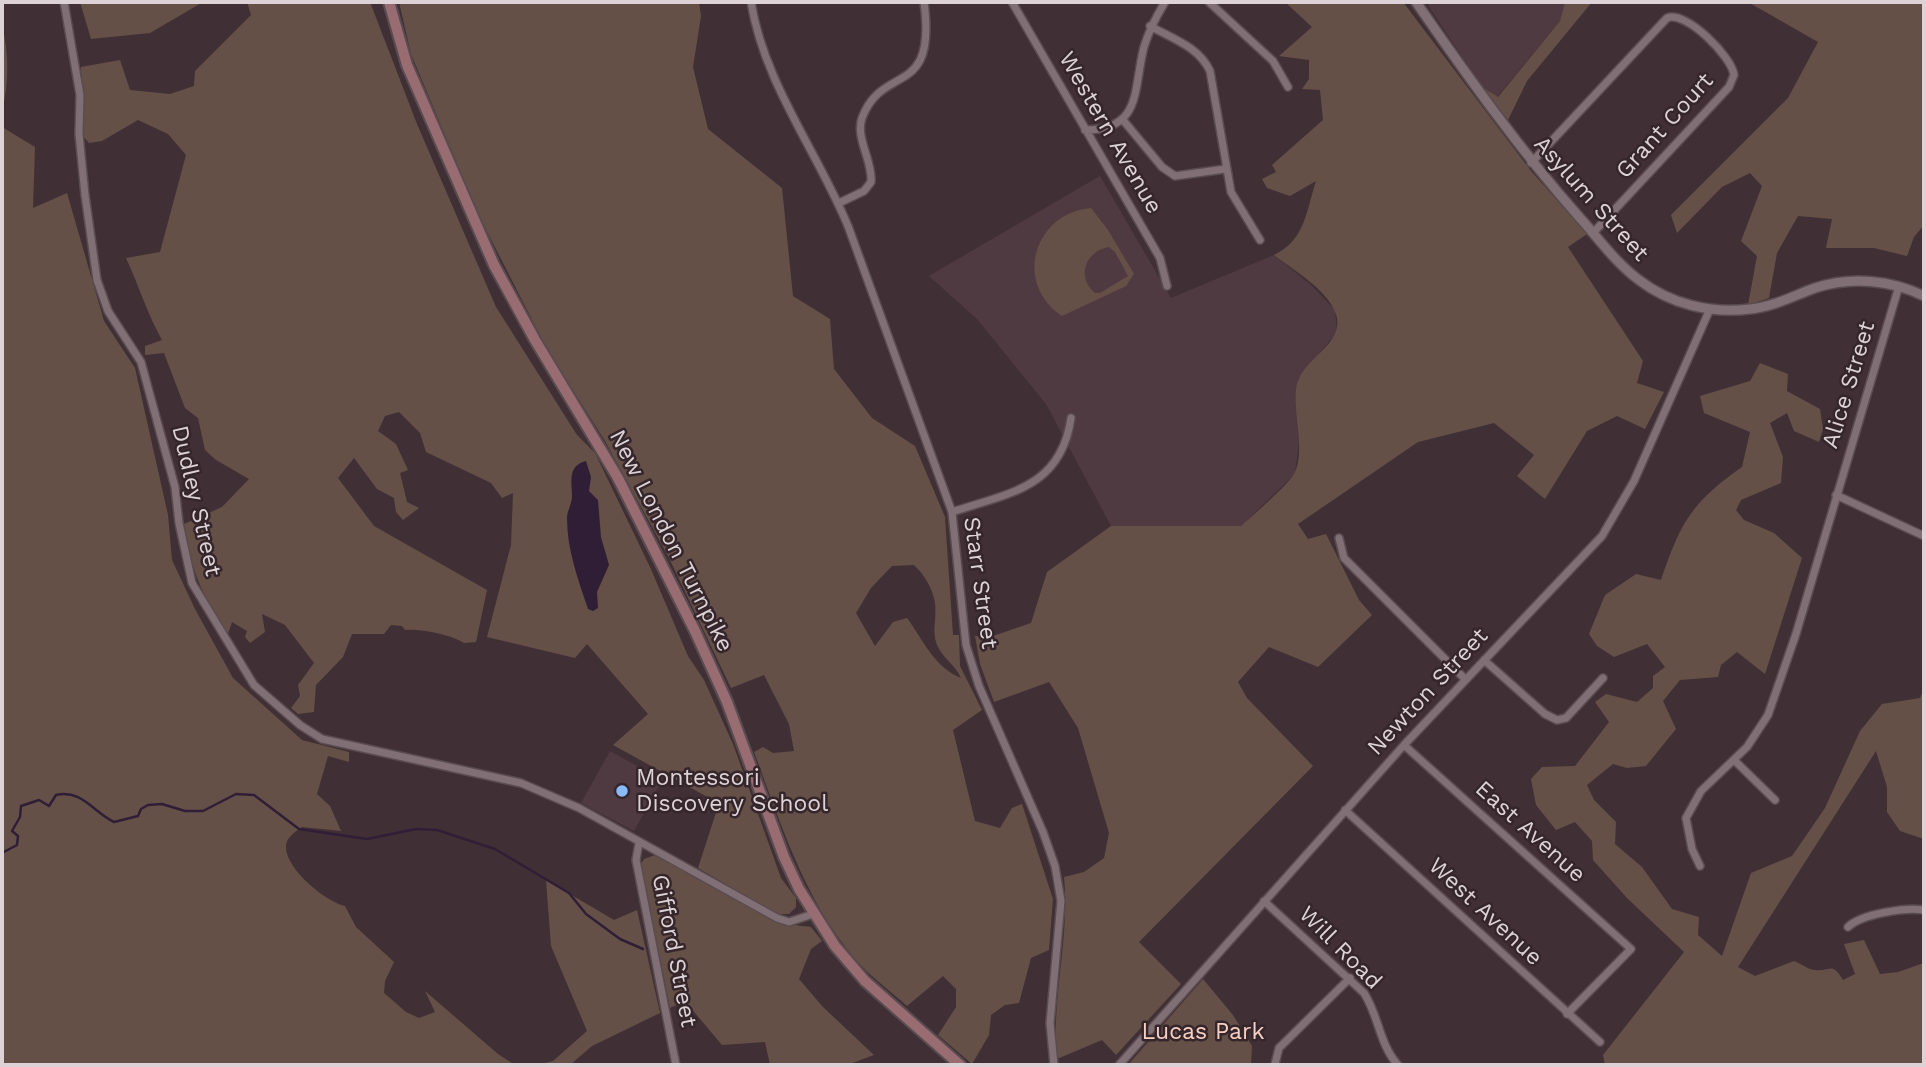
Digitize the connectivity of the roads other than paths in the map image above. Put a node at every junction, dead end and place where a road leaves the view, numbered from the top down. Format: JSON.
{"nodes":[{"id":1,"x":64,"y":2,"type":"edge"},
{"id":2,"x":389,"y":2,"type":"edge"},
{"id":3,"x":751,"y":2,"type":"edge"},
{"id":4,"x":924,"y":2,"type":"edge"},
{"id":5,"x":1012,"y":2,"type":"edge"},
{"id":6,"x":1165,"y":2,"type":"edge"},
{"id":7,"x":1209,"y":2,"type":"edge"},
{"id":8,"x":1416,"y":2,"type":"edge"},
{"id":9,"x":1150,"y":26,"type":"junction"},
{"id":10,"x":1288,"y":87,"type":"dead end"},
{"id":11,"x":1123,"y":120,"type":"junction"},
{"id":12,"x":1085,"y":130,"type":"junction"},
{"id":13,"x":1531,"y":163,"type":"junction"},
{"id":14,"x":1225,"y":169,"type":"junction"},
{"id":15,"x":839,"y":203,"type":"junction"},
{"id":16,"x":1593,"y":233,"type":"junction"},
{"id":17,"x":1260,"y":240,"type":"dead end"},
{"id":18,"x":1167,"y":286,"type":"dead end"},
{"id":19,"x":1899,"y":286,"type":"junction"},
{"id":20,"x":1924,"y":296,"type":"edge"},
{"id":21,"x":1710,"y":309,"type":"junction"},
{"id":22,"x":1071,"y":418,"type":"dead end"},
{"id":23,"x":1836,"y":495,"type":"junction"},
{"id":24,"x":952,"y":512,"type":"junction"},
{"id":25,"x":1924,"y":536,"type":"edge"},
{"id":26,"x":1339,"y":538,"type":"dead end"},
{"id":27,"x":1483,"y":660,"type":"junction"},
{"id":28,"x":1603,"y":678,"type":"dead end"},
{"id":29,"x":1465,"y":679,"type":"junction"},
{"id":30,"x":1404,"y":745,"type":"junction"},
{"id":31,"x":1734,"y":760,"type":"junction"},
{"id":32,"x":1775,"y":800,"type":"dead end"},
{"id":33,"x":1345,"y":810,"type":"junction"},
{"id":34,"x":639,"y":844,"type":"junction"},
{"id":35,"x":1700,"y":866,"type":"dead end"},
{"id":36,"x":1264,"y":901,"type":"junction"},
{"id":37,"x":1924,"y":910,"type":"edge"},
{"id":38,"x":813,"y":914,"type":"junction"},
{"id":39,"x":1847,"y":927,"type":"dead end"},
{"id":40,"x":1350,"y":978,"type":"junction"},
{"id":41,"x":1567,"y":1014,"type":"junction"},
{"id":42,"x":1600,"y":1042,"type":"dead end"},
{"id":43,"x":1275,"y":1064,"type":"edge"},
{"id":44,"x":676,"y":1065,"type":"edge"},
{"id":45,"x":960,"y":1065,"type":"edge"},
{"id":46,"x":1054,"y":1065,"type":"edge"},
{"id":47,"x":1119,"y":1065,"type":"edge"},
{"id":48,"x":1398,"y":1065,"type":"edge"}],
"edges":[{"from":1,"to":34,"type":"street","name":"Dudley Street"},
{"from":2,"to":38,"type":"main road","name":"New London Turnpike"},
{"from":3,"to":15,"type":"street","name":"Starr Street"},
{"from":4,"to":15,"type":"street"},
{"from":5,"to":12,"type":"street","name":"Western Avenue"},
{"from":6,"to":9,"type":"street"},
{"from":7,"to":10,"type":"street"},
{"from":8,"to":13,"type":"street","name":"Asylum Street"},
{"from":9,"to":11,"type":"street"},
{"from":9,"to":14,"type":"street"},
{"from":11,"to":12,"type":"street"},
{"from":11,"to":14,"type":"street"},
{"from":12,"to":18,"type":"street","name":"Western Avenue"},
{"from":13,"to":16,"type":"street","name":"Asylum Street"},
{"from":13,"to":16,"type":"street","name":"Grant Court"},
{"from":14,"to":17,"type":"street"},
{"from":15,"to":24,"type":"street","name":"Starr Street"},
{"from":16,"to":21,"type":"street","name":"Asylum Street"},
{"from":19,"to":20,"type":"street","name":"Asylum Street"},
{"from":19,"to":21,"type":"street","name":"Asylum Street"},
{"from":19,"to":23,"type":"street","name":"Alice Street"},
{"from":21,"to":27,"type":"street","name":"Newton Street"},
{"from":22,"to":24,"type":"street"},
{"from":23,"to":25,"type":"street"},
{"from":23,"to":31,"type":"street","name":"Alice Street"},
{"from":24,"to":46,"type":"street","name":"Starr Street"},
{"from":26,"to":29,"type":"street"},
{"from":27,"to":28,"type":"street"},
{"from":27,"to":29,"type":"street","name":"Newton Street"},
{"from":29,"to":30,"type":"street","name":"Newton Street"},
{"from":30,"to":33,"type":"street","name":"Newton Street"},
{"from":30,"to":41,"type":"street","name":"East Avenue"},
{"from":31,"to":32,"type":"street"},
{"from":31,"to":35,"type":"street","name":"Alice Street"},
{"from":33,"to":36,"type":"street","name":"Newton Street"},
{"from":33,"to":41,"type":"street","name":"West Avenue"},
{"from":34,"to":38,"type":"street","name":"Dudley Street"},
{"from":34,"to":44,"type":"street","name":"Gifford Street"},
{"from":36,"to":40,"type":"street","name":"Will Road"},
{"from":36,"to":47,"type":"street","name":"Newton Street"},
{"from":37,"to":39,"type":"street"},
{"from":38,"to":45,"type":"main road","name":"New London Turnpike"},
{"from":40,"to":43,"type":"street"},
{"from":40,"to":48,"type":"street","name":"Will Road"},
{"from":41,"to":42,"type":"street","name":"West Avenue"}]}
